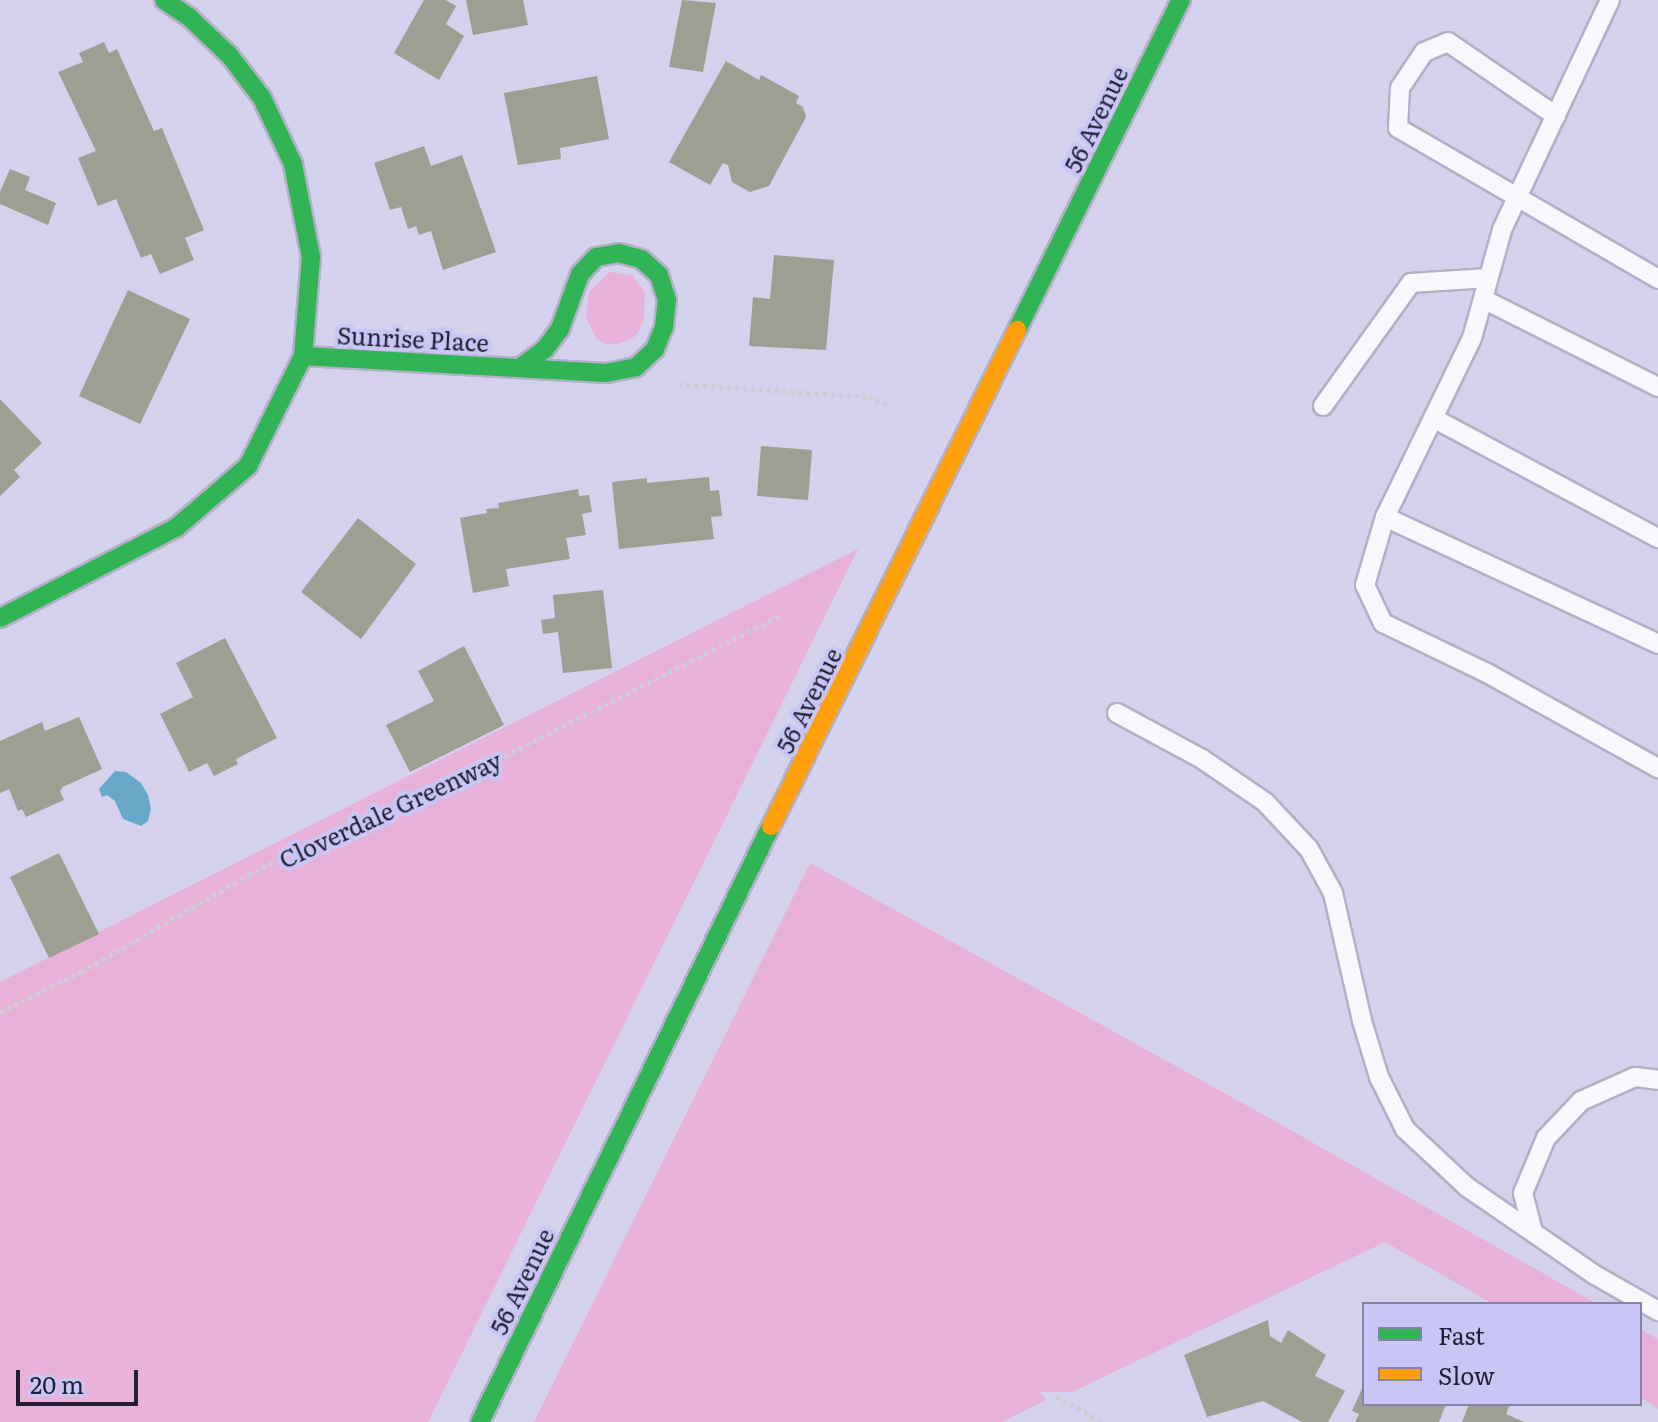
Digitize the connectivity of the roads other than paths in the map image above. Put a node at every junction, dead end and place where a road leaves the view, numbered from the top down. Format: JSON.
{"nodes":[{"id":1,"x":164,"y":0,"type":"edge"},
{"id":2,"x":1181,"y":0,"type":"edge"},
{"id":3,"x":1610,"y":0,"type":"edge"},
{"id":4,"x":1556,"y":116,"type":"junction"},
{"id":5,"x":1517,"y":198,"type":"junction"},
{"id":6,"x":1488,"y":278,"type":"junction"},
{"id":7,"x":1658,"y":279,"type":"edge"},
{"id":8,"x":1483,"y":299,"type":"junction"},
{"id":9,"x":303,"y":356,"type":"junction"},
{"id":10,"x":520,"y":368,"type":"junction"},
{"id":11,"x":1658,"y":387,"type":"edge"},
{"id":12,"x":1323,"y":406,"type":"dead end"},
{"id":13,"x":1433,"y":418,"type":"junction"},
{"id":14,"x":1385,"y":517,"type":"junction"},
{"id":15,"x":1658,"y":538,"type":"edge"},
{"id":16,"x":0,"y":618,"type":"edge"},
{"id":17,"x":1658,"y":644,"type":"edge"},
{"id":18,"x":1117,"y":713,"type":"dead end"},
{"id":19,"x":1658,"y":768,"type":"edge"},
{"id":20,"x":1658,"y":1080,"type":"edge"},
{"id":21,"x":1533,"y":1232,"type":"junction"},
{"id":22,"x":1658,"y":1311,"type":"edge"},
{"id":23,"x":480,"y":1422,"type":"edge"}],
"edges":[{"from":1,"to":9,"type":"main road"},
{"from":2,"to":23,"type":"main road","name":"56 Avenue"},
{"from":3,"to":4,"type":"lane"},
{"from":4,"to":5,"type":"lane"},
{"from":4,"to":5,"type":"lane"},
{"from":5,"to":6,"type":"lane"},
{"from":5,"to":7,"type":"lane"},
{"from":6,"to":8,"type":"lane"},
{"from":6,"to":12,"type":"lane"},
{"from":8,"to":11,"type":"lane"},
{"from":8,"to":13,"type":"lane"},
{"from":9,"to":10,"type":"main road","name":"Sunrise Place"},
{"from":9,"to":16,"type":"main road"},
{"from":10,"to":10,"type":"main road","name":"Sunrise Place"},
{"from":13,"to":14,"type":"lane"},
{"from":13,"to":15,"type":"lane"},
{"from":14,"to":17,"type":"lane"},
{"from":14,"to":19,"type":"lane"},
{"from":18,"to":21,"type":"lane"},
{"from":20,"to":21,"type":"lane"},
{"from":21,"to":22,"type":"lane"}]}
